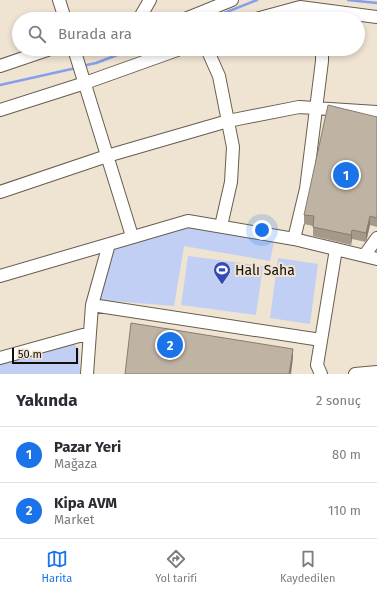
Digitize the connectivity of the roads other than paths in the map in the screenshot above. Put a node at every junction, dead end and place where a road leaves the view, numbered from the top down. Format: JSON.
{"nodes":[{"id":1,"x":59,"y":0,"type":"edge"},
{"id":2,"x":150,"y":0,"type":"edge"},
{"id":3,"x":232,"y":0,"type":"edge"},
{"id":4,"x":63,"y":12,"type":"edge"},
{"id":5,"x":143,"y":12,"type":"edge"},
{"id":6,"x":202,"y":12,"type":"edge"},
{"id":7,"x":282,"y":12,"type":"edge"},
{"id":8,"x":315,"y":12,"type":"edge"},
{"id":9,"x":365,"y":17,"type":"edge"},
{"id":10,"x":377,"y":18,"type":"edge"},
{"id":11,"x":29,"y":56,"type":"edge"},
{"id":12,"x":76,"y":56,"type":"edge"},
{"id":13,"x":158,"y":56,"type":"edge"},
{"id":14,"x":210,"y":56,"type":"edge"},
{"id":15,"x":322,"y":56,"type":"edge"},
{"id":16,"x":0,"y":66,"type":"edge"},
{"id":17,"x":84,"y":79,"type":"junction"},
{"id":18,"x":317,"y":108,"type":"junction"},
{"id":19,"x":0,"y":110,"type":"edge"},
{"id":20,"x":377,"y":112,"type":"edge"},
{"id":21,"x":228,"y":121,"type":"junction"},
{"id":22,"x":107,"y":156,"type":"junction"},
{"id":23,"x":0,"y":192,"type":"edge"},
{"id":24,"x":221,"y":226,"type":"junction"},
{"id":25,"x":132,"y":236,"type":"junction"},
{"id":26,"x":377,"y":238,"type":"edge"},
{"id":27,"x":294,"y":239,"type":"junction"},
{"id":28,"x":109,"y":244,"type":"junction"},
{"id":29,"x":336,"y":249,"type":"junction"},
{"id":30,"x":364,"y":256,"type":"junction"},
{"id":31,"x":377,"y":259,"type":"edge"},
{"id":32,"x":1,"y":273,"type":"edge"},
{"id":33,"x":92,"y":305,"type":"junction"},
{"id":34,"x":90,"y":333,"type":"junction"},
{"id":35,"x":321,"y":340,"type":"junction"},
{"id":36,"x":0,"y":358,"type":"edge"},
{"id":37,"x":377,"y":372,"type":"edge"},
{"id":38,"x":87,"y":374,"type":"edge"},
{"id":39,"x":321,"y":374,"type":"edge"},
{"id":40,"x":356,"y":374,"type":"edge"}],
"edges":[{"from":1,"to":4,"type":"street"},
{"from":2,"to":5,"type":"street"},
{"from":3,"to":6,"type":"street"},
{"from":7,"to":8,"type":"street"},
{"from":9,"to":10,"type":"street"},
{"from":11,"to":16,"type":"street"},
{"from":12,"to":17,"type":"street"},
{"from":13,"to":17,"type":"street"},
{"from":14,"to":21,"type":"street"},
{"from":15,"to":18,"type":"street"},
{"from":17,"to":19,"type":"street"},
{"from":17,"to":22,"type":"street"},
{"from":18,"to":20,"type":"street"},
{"from":18,"to":21,"type":"street"},
{"from":18,"to":27,"type":"street"},
{"from":21,"to":22,"type":"street"},
{"from":21,"to":24,"type":"street"},
{"from":22,"to":23,"type":"street"},
{"from":22,"to":25,"type":"street"},
{"from":24,"to":25,"type":"street"},
{"from":24,"to":27,"type":"street"},
{"from":25,"to":28,"type":"street"},
{"from":26,"to":30,"type":"street"},
{"from":27,"to":29,"type":"street"},
{"from":28,"to":32,"type":"street"},
{"from":28,"to":33,"type":"street"},
{"from":29,"to":30,"type":"street"},
{"from":29,"to":35,"type":"street"},
{"from":30,"to":31,"type":"street"},
{"from":33,"to":34,"type":"street"},
{"from":33,"to":35,"type":"street"},
{"from":34,"to":36,"type":"street"},
{"from":34,"to":38,"type":"street"},
{"from":35,"to":39,"type":"street"},
{"from":37,"to":40,"type":"street"}]}
